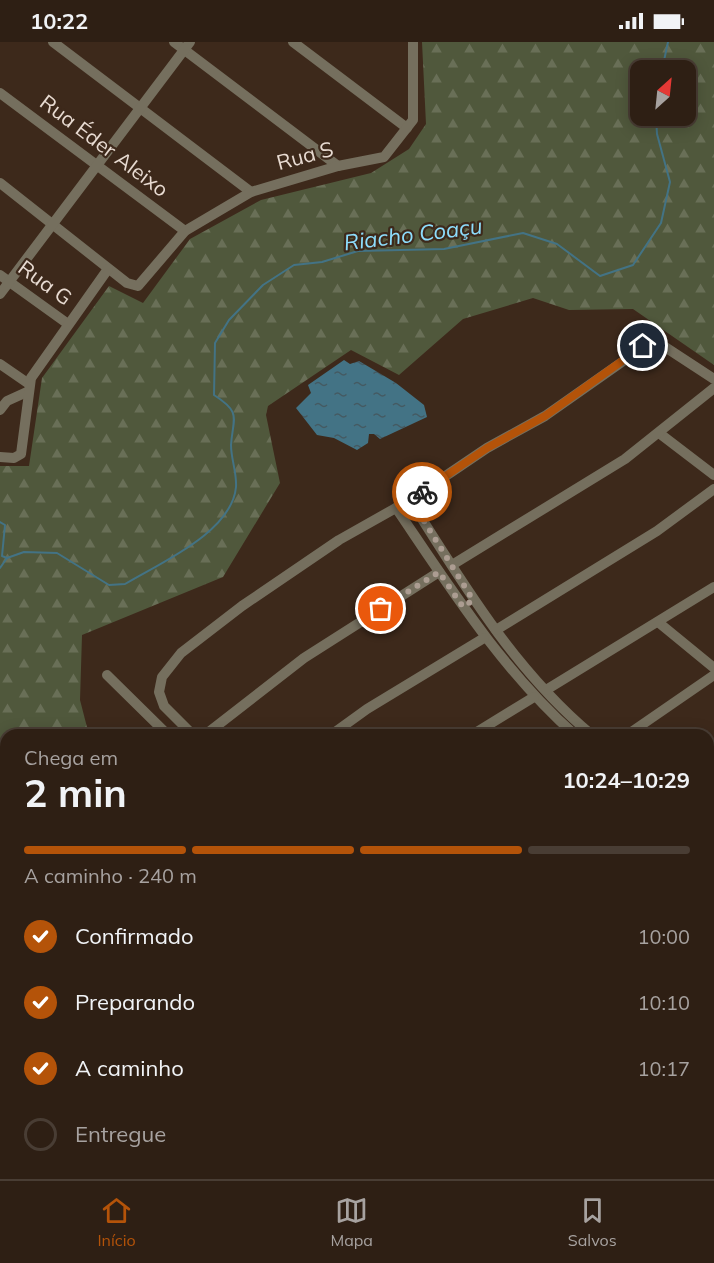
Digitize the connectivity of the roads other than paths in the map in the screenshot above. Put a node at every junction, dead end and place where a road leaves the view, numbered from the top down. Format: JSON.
{"nodes":[{"id":1,"x":53,"y":42,"type":"edge"},
{"id":2,"x":174,"y":42,"type":"edge"},
{"id":3,"x":293,"y":42,"type":"edge"},
{"id":4,"x":413,"y":42,"type":"edge"},
{"id":5,"x":187,"y":46,"type":"edge"},
{"id":6,"x":0,"y":93,"type":"edge"},
{"id":7,"x":140,"y":108,"type":"junction"},
{"id":8,"x":407,"y":128,"type":"junction"},
{"id":9,"x":97,"y":165,"type":"junction"},
{"id":10,"x":338,"y":166,"type":"junction"},
{"id":11,"x":0,"y":183,"type":"edge"},
{"id":12,"x":251,"y":192,"type":"junction"},
{"id":13,"x":54,"y":224,"type":"junction"},
{"id":14,"x":185,"y":231,"type":"junction"},
{"id":15,"x":108,"y":268,"type":"junction"},
{"id":16,"x":0,"y":275,"type":"edge"},
{"id":17,"x":10,"y":281,"type":"junction"},
{"id":18,"x":0,"y":294,"type":"edge"},
{"id":19,"x":68,"y":324,"type":"junction"},
{"id":20,"x":0,"y":364,"type":"edge"},
{"id":21,"x":714,"y":379,"type":"edge"},
{"id":22,"x":29,"y":388,"type":"junction"},
{"id":23,"x":714,"y":388,"type":"edge"},
{"id":24,"x":0,"y":410,"type":"edge"},
{"id":25,"x":659,"y":433,"type":"junction"},
{"id":26,"x":0,"y":458,"type":"edge"},
{"id":27,"x":714,"y":475,"type":"edge"},
{"id":28,"x":714,"y":489,"type":"edge"},
{"id":29,"x":411,"y":500,"type":"junction"},
{"id":30,"x":396,"y":508,"type":"junction"},
{"id":31,"x":452,"y":565,"type":"junction"},
{"id":32,"x":439,"y":572,"type":"junction"},
{"id":33,"x":714,"y":587,"type":"edge"},
{"id":34,"x":473,"y":600,"type":"junction"},
{"id":35,"x":463,"y":607,"type":"junction"},
{"id":36,"x":658,"y":622,"type":"junction"},
{"id":37,"x":496,"y":630,"type":"junction"},
{"id":38,"x":484,"y":638,"type":"junction"},
{"id":39,"x":520,"y":661,"type":"junction"},
{"id":40,"x":714,"y":668,"type":"edge"},
{"id":41,"x":510,"y":669,"type":"junction"},
{"id":42,"x":107,"y":675,"type":"dead end"},
{"id":43,"x":714,"y":675,"type":"edge"},
{"id":44,"x":546,"y":690,"type":"junction"},
{"id":45,"x":534,"y":697,"type":"junction"},
{"id":46,"x":568,"y":721,"type":"junction"},
{"id":47,"x":162,"y":729,"type":"edge"},
{"id":48,"x":187,"y":729,"type":"edge"},
{"id":49,"x":213,"y":729,"type":"edge"},
{"id":50,"x":340,"y":729,"type":"edge"},
{"id":51,"x":482,"y":729,"type":"edge"},
{"id":52,"x":572,"y":729,"type":"edge"},
{"id":53,"x":582,"y":729,"type":"edge"},
{"id":54,"x":636,"y":729,"type":"edge"}],
"edges":[{"from":1,"to":7,"type":"street"},
{"from":2,"to":5,"type":"street"},
{"from":3,"to":8,"type":"street"},
{"from":4,"to":8,"type":"street","name":"Rua S"},
{"from":5,"to":7,"type":"street"},
{"from":5,"to":10,"type":"street"},
{"from":6,"to":9,"type":"street","name":"Rua Éder Aleixo"},
{"from":7,"to":9,"type":"street"},
{"from":7,"to":12,"type":"street"},
{"from":8,"to":10,"type":"street","name":"Rua S"},
{"from":9,"to":13,"type":"street"},
{"from":9,"to":14,"type":"street","name":"Rua Éder Aleixo"},
{"from":10,"to":12,"type":"street","name":"Rua S"},
{"from":11,"to":13,"type":"street"},
{"from":12,"to":14,"type":"street","name":"Rua S"},
{"from":13,"to":15,"type":"street"},
{"from":13,"to":17,"type":"street"},
{"from":14,"to":15,"type":"street","name":"Rua S"},
{"from":15,"to":19,"type":"street"},
{"from":16,"to":17,"type":"street","name":"Rua G"},
{"from":17,"to":18,"type":"street"},
{"from":17,"to":19,"type":"street","name":"Rua G"},
{"from":19,"to":22,"type":"street"},
{"from":20,"to":22,"type":"street"},
{"from":21,"to":29,"type":"street"},
{"from":22,"to":24,"type":"street"},
{"from":22,"to":26,"type":"street"},
{"from":23,"to":25,"type":"street"},
{"from":25,"to":27,"type":"street"},
{"from":25,"to":31,"type":"street"},
{"from":28,"to":37,"type":"street"},
{"from":29,"to":30,"type":"street"},
{"from":29,"to":31,"type":"street"},
{"from":30,"to":32,"type":"street"},
{"from":30,"to":48,"type":"street"},
{"from":31,"to":34,"type":"street"},
{"from":32,"to":35,"type":"street"},
{"from":32,"to":49,"type":"street"},
{"from":33,"to":36,"type":"street"},
{"from":34,"to":35,"type":"street"},
{"from":34,"to":37,"type":"street"},
{"from":35,"to":38,"type":"street"},
{"from":36,"to":40,"type":"street"},
{"from":36,"to":44,"type":"street"},
{"from":37,"to":39,"type":"street"},
{"from":38,"to":41,"type":"street"},
{"from":38,"to":50,"type":"street"},
{"from":39,"to":41,"type":"street"},
{"from":39,"to":44,"type":"street"},
{"from":41,"to":45,"type":"street"},
{"from":42,"to":47,"type":"street"},
{"from":43,"to":54,"type":"street"},
{"from":44,"to":46,"type":"street"},
{"from":45,"to":46,"type":"street"},
{"from":45,"to":51,"type":"street"},
{"from":46,"to":52,"type":"street"},
{"from":46,"to":53,"type":"street"}]}
